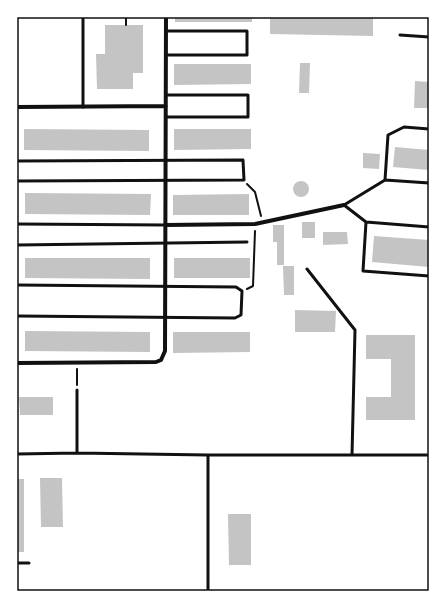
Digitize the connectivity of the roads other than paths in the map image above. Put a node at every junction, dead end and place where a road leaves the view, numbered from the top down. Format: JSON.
{"nodes":[{"id":1,"x":83,"y":17,"type":"edge"},
{"id":2,"x":166,"y":17,"type":"edge"},
{"id":3,"x":166,"y":31,"type":"junction"},
{"id":4,"x":400,"y":35,"type":"dead end"},
{"id":5,"x":429,"y":37,"type":"edge"},
{"id":6,"x":166,"y":55,"type":"junction"},
{"id":7,"x":166,"y":95,"type":"junction"},
{"id":8,"x":166,"y":106,"type":"junction"},
{"id":9,"x":17,"y":107,"type":"edge"},
{"id":10,"x":83,"y":107,"type":"junction"},
{"id":11,"x":166,"y":118,"type":"junction"},
{"id":12,"x":429,"y":129,"type":"edge"},
{"id":13,"x":17,"y":161,"type":"edge"},
{"id":14,"x":166,"y":161,"type":"junction"},
{"id":15,"x":165,"y":180,"type":"junction"},
{"id":16,"x":385,"y":180,"type":"junction"},
{"id":17,"x":17,"y":181,"type":"edge"},
{"id":18,"x":429,"y":183,"type":"edge"},
{"id":19,"x":344,"y":205,"type":"junction"},
{"id":20,"x":366,"y":222,"type":"junction"},
{"id":21,"x":17,"y":224,"type":"edge"},
{"id":22,"x":165,"y":225,"type":"junction"},
{"id":23,"x":429,"y":227,"type":"edge"},
{"id":24,"x":246,"y":242,"type":"dead end"},
{"id":25,"x":165,"y":244,"type":"junction"},
{"id":26,"x":17,"y":245,"type":"edge"},
{"id":27,"x":307,"y":269,"type":"dead end"},
{"id":28,"x":429,"y":276,"type":"edge"},
{"id":29,"x":17,"y":285,"type":"edge"},
{"id":30,"x":165,"y":286,"type":"junction"},
{"id":31,"x":17,"y":316,"type":"edge"},
{"id":32,"x":165,"y":318,"type":"junction"},
{"id":33,"x":17,"y":363,"type":"edge"},
{"id":34,"x":77,"y":390,"type":"road end"},
{"id":35,"x":77,"y":453,"type":"junction"},
{"id":36,"x":17,"y":454,"type":"edge"},
{"id":37,"x":208,"y":455,"type":"junction"},
{"id":38,"x":352,"y":455,"type":"junction"},
{"id":39,"x":429,"y":455,"type":"edge"},
{"id":40,"x":17,"y":563,"type":"edge"},
{"id":41,"x":29,"y":563,"type":"dead end"},
{"id":42,"x":208,"y":591,"type":"edge"}],
"edges":[{"from":1,"to":10,"type":"lane"},
{"from":2,"to":3,"type":"street"},
{"from":3,"to":6,"type":"street"},
{"from":3,"to":6,"type":"lane"},
{"from":4,"to":5,"type":"lane"},
{"from":6,"to":7,"type":"street"},
{"from":7,"to":8,"type":"street"},
{"from":7,"to":11,"type":"lane"},
{"from":8,"to":10,"type":"street"},
{"from":8,"to":11,"type":"street"},
{"from":9,"to":10,"type":"street"},
{"from":11,"to":14,"type":"street"},
{"from":12,"to":16,"type":"lane"},
{"from":13,"to":14,"type":"lane"},
{"from":14,"to":15,"type":"street"},
{"from":14,"to":15,"type":"lane"},
{"from":15,"to":17,"type":"lane"},
{"from":15,"to":22,"type":"street"},
{"from":16,"to":18,"type":"lane"},
{"from":16,"to":19,"type":"lane"},
{"from":19,"to":20,"type":"lane"},
{"from":19,"to":22,"type":"street"},
{"from":20,"to":23,"type":"lane"},
{"from":20,"to":28,"type":"lane"},
{"from":21,"to":22,"type":"lane"},
{"from":22,"to":25,"type":"street"},
{"from":24,"to":25,"type":"lane"},
{"from":25,"to":26,"type":"lane"},
{"from":25,"to":30,"type":"street"},
{"from":27,"to":38,"type":"lane"},
{"from":29,"to":30,"type":"lane"},
{"from":30,"to":32,"type":"street"},
{"from":30,"to":32,"type":"lane"},
{"from":31,"to":32,"type":"lane"},
{"from":32,"to":33,"type":"street"},
{"from":34,"to":35,"type":"lane"},
{"from":35,"to":36,"type":"lane"},
{"from":35,"to":37,"type":"lane"},
{"from":37,"to":38,"type":"lane"},
{"from":37,"to":42,"type":"lane"},
{"from":38,"to":39,"type":"lane"},
{"from":40,"to":41,"type":"lane"}]}
